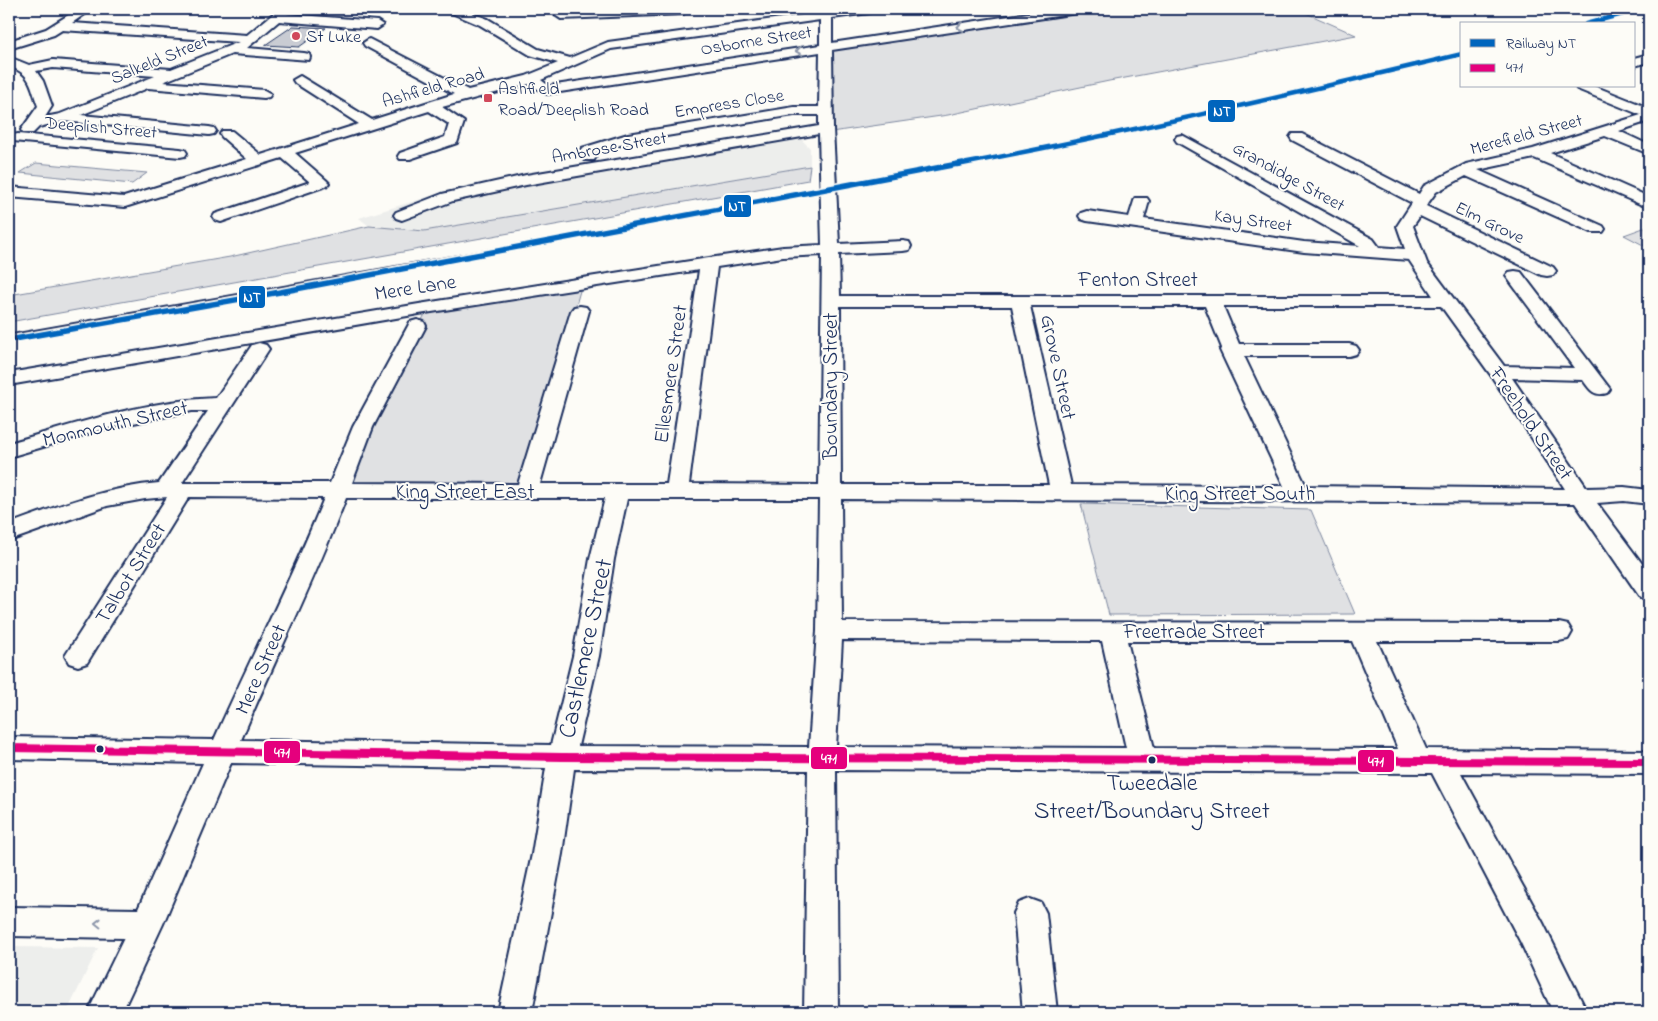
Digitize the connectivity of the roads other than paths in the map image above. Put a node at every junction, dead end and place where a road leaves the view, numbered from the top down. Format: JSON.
{"nodes":[{"id":1,"x":86,"y":9,"type":"edge"},
{"id":2,"x":452,"y":9,"type":"edge"},
{"id":3,"x":870,"y":9,"type":"edge"},
{"id":4,"x":1077,"y":9,"type":"edge"},
{"id":5,"x":683,"y":10,"type":"edge"},
{"id":6,"x":1031,"y":12,"type":"edge"},
{"id":7,"x":281,"y":13,"type":"edge"},
{"id":8,"x":789,"y":14,"type":"edge"},
{"id":9,"x":561,"y":15,"type":"dead end"},
{"id":10,"x":826,"y":15,"type":"junction"},
{"id":11,"x":377,"y":25,"type":"dead end"},
{"id":12,"x":60,"y":26,"type":"junction"},
{"id":13,"x":684,"y":36,"type":"junction"},
{"id":14,"x":252,"y":39,"type":"junction"},
{"id":15,"x":369,"y":43,"type":"dead end"},
{"id":16,"x":9,"y":44,"type":"edge"},
{"id":17,"x":826,"y":47,"type":"junction"},
{"id":18,"x":230,"y":50,"type":"junction"},
{"id":19,"x":304,"y":57,"type":"dead end"},
{"id":20,"x":1649,"y":58,"type":"edge"},
{"id":21,"x":9,"y":61,"type":"edge"},
{"id":22,"x":1636,"y":61,"type":"edge"},
{"id":23,"x":570,"y":62,"type":"junction"},
{"id":24,"x":28,"y":69,"type":"junction"},
{"id":25,"x":176,"y":73,"type":"junction"},
{"id":26,"x":531,"y":79,"type":"junction"},
{"id":27,"x":300,"y":80,"type":"dead end"},
{"id":28,"x":147,"y":85,"type":"junction"},
{"id":29,"x":1587,"y":88,"type":"edge"},
{"id":30,"x":264,"y":94,"type":"dead end"},
{"id":31,"x":466,"y":95,"type":"junction"},
{"id":32,"x":430,"y":106,"type":"junction"},
{"id":33,"x":826,"y":111,"type":"junction"},
{"id":34,"x":1649,"y":112,"type":"edge"},
{"id":35,"x":64,"y":117,"type":"junction"},
{"id":36,"x":1649,"y":117,"type":"edge"},
{"id":37,"x":34,"y":124,"type":"junction"},
{"id":38,"x":370,"y":125,"type":"junction"},
{"id":39,"x":826,"y":129,"type":"junction"},
{"id":40,"x":1607,"y":131,"type":"junction"},
{"id":41,"x":227,"y":134,"type":"dead end"},
{"id":42,"x":1297,"y":138,"type":"dead end"},
{"id":43,"x":1182,"y":139,"type":"dead end"},
{"id":44,"x":13,"y":142,"type":"edge"},
{"id":45,"x":1649,"y":150,"type":"edge"},
{"id":46,"x":162,"y":151,"type":"junction"},
{"id":47,"x":284,"y":152,"type":"junction"},
{"id":48,"x":180,"y":153,"type":"dead end"},
{"id":49,"x":1536,"y":153,"type":"junction"},
{"id":50,"x":405,"y":156,"type":"dead end"},
{"id":51,"x":590,"y":157,"type":"dead end"},
{"id":52,"x":258,"y":160,"type":"junction"},
{"id":53,"x":1466,"y":170,"type":"junction"},
{"id":54,"x":9,"y":192,"type":"edge"},
{"id":55,"x":1141,"y":202,"type":"dead end"},
{"id":56,"x":1649,"y":203,"type":"edge"},
{"id":57,"x":1419,"y":205,"type":"junction"},
{"id":58,"x":402,"y":215,"type":"dead end"},
{"id":59,"x":1087,"y":216,"type":"dead end"},
{"id":60,"x":221,"y":217,"type":"dead end"},
{"id":61,"x":1135,"y":223,"type":"junction"},
{"id":62,"x":1597,"y":229,"type":"dead end"},
{"id":63,"x":904,"y":246,"type":"dead end"},
{"id":64,"x":830,"y":250,"type":"junction"},
{"id":65,"x":1373,"y":252,"type":"junction"},
{"id":66,"x":1415,"y":255,"type":"junction"},
{"id":67,"x":709,"y":263,"type":"junction"},
{"id":68,"x":1547,"y":271,"type":"dead end"},
{"id":69,"x":1515,"y":276,"type":"dead end"},
{"id":70,"x":1020,"y":300,"type":"junction"},
{"id":71,"x":831,"y":301,"type":"junction"},
{"id":72,"x":1445,"y":301,"type":"junction"},
{"id":73,"x":1212,"y":302,"type":"junction"},
{"id":74,"x":580,"y":311,"type":"dead end"},
{"id":75,"x":417,"y":326,"type":"dead end"},
{"id":76,"x":259,"y":349,"type":"dead end"},
{"id":77,"x":1230,"y":350,"type":"junction"},
{"id":78,"x":1349,"y":350,"type":"dead end"},
{"id":79,"x":1498,"y":372,"type":"junction"},
{"id":80,"x":9,"y":379,"type":"edge"},
{"id":81,"x":223,"y":404,"type":"junction"},
{"id":82,"x":9,"y":450,"type":"edge"},
{"id":83,"x":174,"y":491,"type":"junction"},
{"id":84,"x":527,"y":491,"type":"junction"},
{"id":85,"x":618,"y":491,"type":"junction"},
{"id":86,"x":677,"y":491,"type":"junction"},
{"id":87,"x":830,"y":491,"type":"junction"},
{"id":88,"x":338,"y":492,"type":"junction"},
{"id":89,"x":1062,"y":492,"type":"junction"},
{"id":90,"x":1298,"y":493,"type":"junction"},
{"id":91,"x":1581,"y":496,"type":"junction"},
{"id":92,"x":1649,"y":497,"type":"edge"},
{"id":93,"x":9,"y":533,"type":"edge"},
{"id":94,"x":1649,"y":591,"type":"edge"},
{"id":95,"x":830,"y":631,"type":"junction"},
{"id":96,"x":1112,"y":631,"type":"junction"},
{"id":97,"x":1360,"y":631,"type":"junction"},
{"id":98,"x":1559,"y":632,"type":"dead end"},
{"id":99,"x":78,"y":656,"type":"dead end"},
{"id":100,"x":9,"y":748,"type":"edge"},
{"id":101,"x":223,"y":752,"type":"junction"},
{"id":102,"x":562,"y":757,"type":"junction"},
{"id":103,"x":822,"y":758,"type":"junction"},
{"id":104,"x":1143,"y":760,"type":"junction"},
{"id":105,"x":1429,"y":761,"type":"junction"},
{"id":106,"x":1649,"y":762,"type":"edge"},
{"id":107,"x":1030,"y":913,"type":"dead end"},
{"id":108,"x":9,"y":921,"type":"edge"},
{"id":109,"x":147,"y":924,"type":"junction"},
{"id":110,"x":105,"y":1012,"type":"edge"},
{"id":111,"x":515,"y":1012,"type":"edge"},
{"id":112,"x":821,"y":1012,"type":"edge"},
{"id":113,"x":1040,"y":1012,"type":"edge"},
{"id":114,"x":1570,"y":1012,"type":"edge"}],
"edges":[{"from":1,"to":12,"type":"street"},
{"from":2,"to":23,"type":"street"},
{"from":3,"to":10,"type":"street","name":"Ashfield Road"},
{"from":4,"to":6,"type":"street","name":"Osborne Street"},
{"from":5,"to":9,"type":"street"},
{"from":5,"to":13,"type":"street"},
{"from":6,"to":17,"type":"street","name":"Osborne Street","one_way":true},
{"from":7,"to":11,"type":"street"},
{"from":7,"to":14,"type":"street","name":"Salkeld Street"},
{"from":8,"to":10,"type":"street","name":"Ashfield Road"},
{"from":8,"to":13,"type":"street","name":"Ashfield Road"},
{"from":10,"to":17,"type":"street","name":"Boundary Street"},
{"from":12,"to":14,"type":"street"},
{"from":12,"to":16,"type":"street"},
{"from":13,"to":23,"type":"street","name":"Ashfield Road"},
{"from":14,"to":18,"type":"street","name":"Salkeld Street"},
{"from":15,"to":31,"type":"street"},
{"from":17,"to":26,"type":"street","name":"Osborne Street","one_way":true},
{"from":17,"to":33,"type":"street","name":"Boundary Street"},
{"from":18,"to":19,"type":"street"},
{"from":18,"to":25,"type":"street","name":"Salkeld Street"},
{"from":20,"to":22,"type":"street"},
{"from":21,"to":24,"type":"street"},
{"from":23,"to":26,"type":"street","name":"Ashfield Road"},
{"from":24,"to":25,"type":"street"},
{"from":24,"to":37,"type":"street"},
{"from":25,"to":28,"type":"street","name":"Salkeld Street"},
{"from":26,"to":31,"type":"street","name":"Ashfield Road"},
{"from":27,"to":38,"type":"street"},
{"from":28,"to":30,"type":"street"},
{"from":28,"to":35,"type":"street","name":"Salkeld Street"},
{"from":29,"to":34,"type":"street"},
{"from":31,"to":32,"type":"street","name":"Ashfield Road"},
{"from":32,"to":38,"type":"street","name":"Ashfield Road"},
{"from":32,"to":50,"type":"street"},
{"from":33,"to":39,"type":"street","name":"Boundary Street"},
{"from":33,"to":51,"type":"street","name":"Empress Close"},
{"from":35,"to":37,"type":"street","name":"Salkeld Street"},
{"from":35,"to":46,"type":"street"},
{"from":36,"to":40,"type":"street","name":"Merefield Street"},
{"from":37,"to":44,"type":"street"},
{"from":38,"to":47,"type":"street","name":"Ashfield Road"},
{"from":39,"to":58,"type":"street","name":"Ambrose Street"},
{"from":39,"to":64,"type":"street","name":"Boundary Street"},
{"from":40,"to":45,"type":"street"},
{"from":40,"to":49,"type":"street","name":"Merefield Street"},
{"from":41,"to":52,"type":"street"},
{"from":42,"to":57,"type":"street","name":"Elm Grove"},
{"from":43,"to":65,"type":"street","name":"Grandidge Street"},
{"from":44,"to":46,"type":"street","name":"Deeplish Street"},
{"from":46,"to":48,"type":"street","name":"Deeplish Street"},
{"from":47,"to":52,"type":"street","name":"Ashfield Road"},
{"from":47,"to":60,"type":"street"},
{"from":49,"to":53,"type":"street","name":"Merefield Street"},
{"from":49,"to":56,"type":"street"},
{"from":52,"to":54,"type":"street","name":"Ashfield Road"},
{"from":53,"to":57,"type":"street","name":"Merefield Street"},
{"from":53,"to":62,"type":"street"},
{"from":55,"to":61,"type":"street"},
{"from":57,"to":66,"type":"street","name":"Merefield Street"},
{"from":57,"to":68,"type":"street","name":"Elm Grove"},
{"from":59,"to":61,"type":"street","name":"Kay Street"},
{"from":61,"to":65,"type":"street","name":"Kay Street"},
{"from":63,"to":64,"type":"street","name":"Mere Lane"},
{"from":64,"to":67,"type":"street","name":"Mere Lane"},
{"from":64,"to":71,"type":"street","name":"Boundary Street"},
{"from":65,"to":66,"type":"street","name":"Kay Street"},
{"from":66,"to":72,"type":"street","name":"Freehold Street"},
{"from":67,"to":80,"type":"street","name":"Mere Lane"},
{"from":67,"to":86,"type":"street","name":"Ellesmere Street"},
{"from":69,"to":79,"type":"street"},
{"from":70,"to":71,"type":"street","name":"Fenton Street"},
{"from":70,"to":73,"type":"street","name":"Fenton Street"},
{"from":70,"to":89,"type":"street","name":"Grove Street"},
{"from":71,"to":87,"type":"street","name":"Boundary Street"},
{"from":72,"to":73,"type":"street","name":"Fenton Street"},
{"from":72,"to":79,"type":"street","name":"Freehold Street"},
{"from":73,"to":77,"type":"street"},
{"from":74,"to":84,"type":"street"},
{"from":75,"to":88,"type":"street","name":"Mere Street"},
{"from":76,"to":81,"type":"street","name":"Talbot Street"},
{"from":77,"to":78,"type":"street"},
{"from":77,"to":90,"type":"street"},
{"from":79,"to":91,"type":"street","name":"Freehold Street"},
{"from":81,"to":82,"type":"street","name":"Monmouth Street"},
{"from":81,"to":83,"type":"street","name":"Talbot Street"},
{"from":83,"to":88,"type":"street","name":"King Street East"},
{"from":83,"to":93,"type":"street","name":"King Street East"},
{"from":83,"to":99,"type":"street","name":"Talbot Street"},
{"from":84,"to":85,"type":"street","name":"King Street East"},
{"from":84,"to":88,"type":"street","name":"King Street East"},
{"from":85,"to":86,"type":"street","name":"King Street East"},
{"from":85,"to":102,"type":"street","name":"Castlemere Street"},
{"from":86,"to":87,"type":"street","name":"King Street East"},
{"from":87,"to":89,"type":"street","name":"King Street South"},
{"from":87,"to":95,"type":"street","name":"Boundary Street"},
{"from":88,"to":101,"type":"street","name":"Mere Street"},
{"from":89,"to":90,"type":"street","name":"King Street South"},
{"from":90,"to":91,"type":"street","name":"King Street South"},
{"from":91,"to":92,"type":"street","name":"King Street South"},
{"from":91,"to":94,"type":"street","name":"Freehold Street"},
{"from":95,"to":96,"type":"street","name":"Freetrade Street"},
{"from":95,"to":103,"type":"street","name":"Boundary Street"},
{"from":96,"to":97,"type":"street","name":"Freetrade Street"},
{"from":96,"to":104,"type":"street"},
{"from":97,"to":98,"type":"street","name":"Freetrade Street"},
{"from":97,"to":105,"type":"street"},
{"from":100,"to":101,"type":"street"},
{"from":101,"to":102,"type":"street"},
{"from":101,"to":109,"type":"street","name":"Mere Street"},
{"from":102,"to":103,"type":"street"},
{"from":102,"to":111,"type":"street","name":"Castlemere Street"},
{"from":103,"to":104,"type":"street"},
{"from":103,"to":112,"type":"street","name":"Boundary Street"},
{"from":104,"to":105,"type":"street"},
{"from":105,"to":106,"type":"street"},
{"from":105,"to":114,"type":"street"},
{"from":107,"to":113,"type":"street"},
{"from":109,"to":108,"type":"street","one_way":true},
{"from":109,"to":110,"type":"street","name":"Mere Street"}]}
